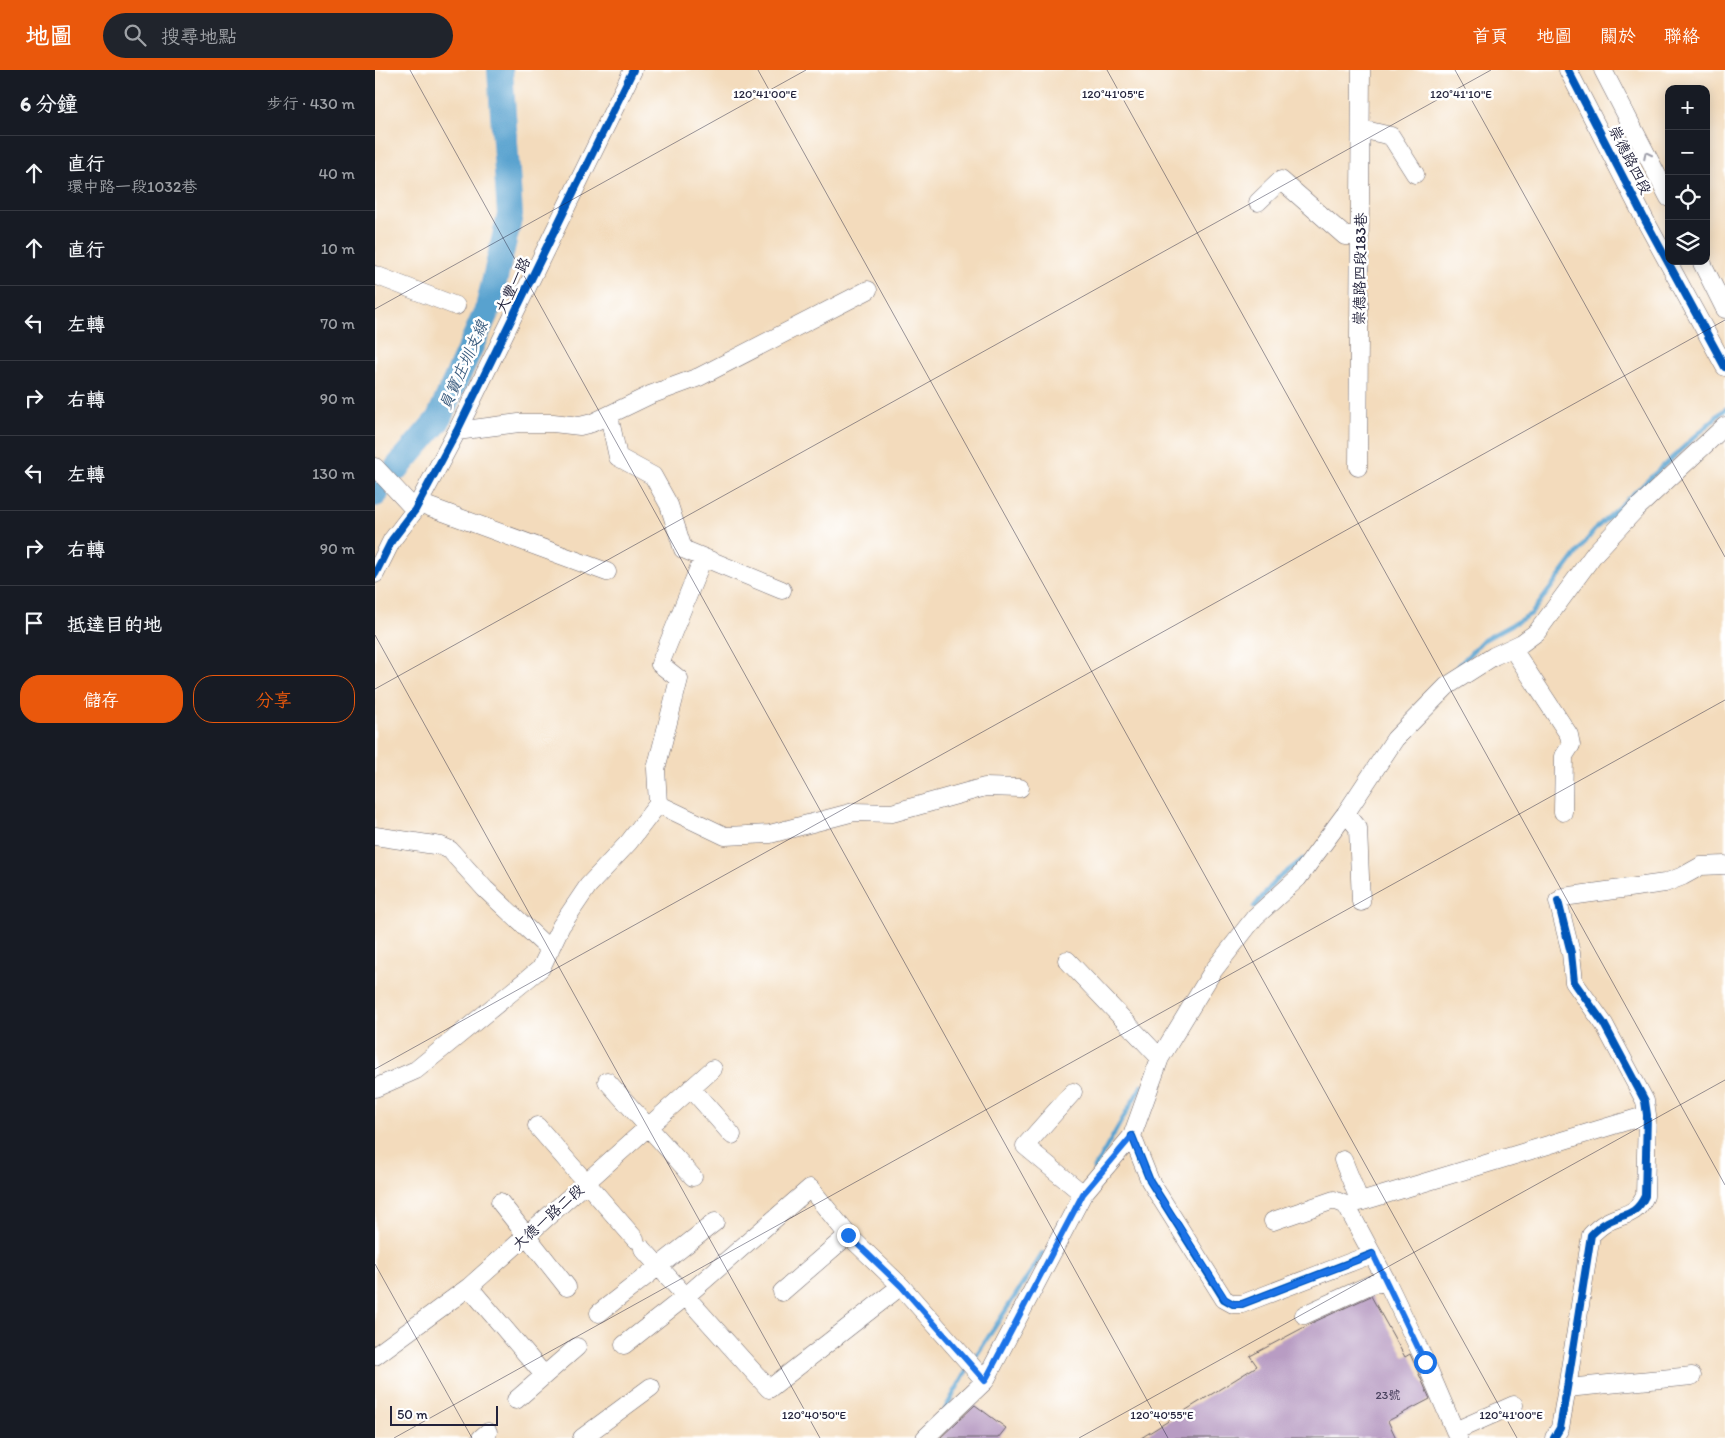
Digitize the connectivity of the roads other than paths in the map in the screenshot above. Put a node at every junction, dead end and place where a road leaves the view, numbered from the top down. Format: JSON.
{"nodes":[{"id":1,"x":633,"y":70,"type":"edge"},
{"id":2,"x":1361,"y":70,"type":"edge"},
{"id":3,"x":1568,"y":70,"type":"edge"},
{"id":4,"x":1603,"y":70,"type":"edge"},
{"id":5,"x":1361,"y":129,"type":"junction"},
{"id":6,"x":1415,"y":174,"type":"dead end"},
{"id":7,"x":1665,"y":190,"type":"edge"},
{"id":8,"x":1258,"y":202,"type":"dead end"},
{"id":9,"x":1360,"y":235,"type":"junction"},
{"id":10,"x":1703,"y":265,"type":"edge"},
{"id":11,"x":375,"y":275,"type":"edge"},
{"id":12,"x":868,"y":290,"type":"dead end"},
{"id":13,"x":456,"y":306,"type":"dead end"},
{"id":14,"x":1725,"y":310,"type":"edge"},
{"id":15,"x":1725,"y":368,"type":"edge"},
{"id":16,"x":609,"y":416,"type":"junction"},
{"id":17,"x":1725,"y":426,"type":"edge"},
{"id":18,"x":457,"y":431,"type":"junction"},
{"id":19,"x":375,"y":467,"type":"edge"},
{"id":20,"x":1358,"y":467,"type":"dead end"},
{"id":21,"x":417,"y":506,"type":"junction"},
{"id":22,"x":703,"y":558,"type":"junction"},
{"id":23,"x":607,"y":572,"type":"dead end"},
{"id":24,"x":375,"y":574,"type":"edge"},
{"id":25,"x":782,"y":590,"type":"dead end"},
{"id":26,"x":1512,"y":648,"type":"junction"},
{"id":27,"x":1020,"y":788,"type":"dead end"},
{"id":28,"x":658,"y":804,"type":"junction"},
{"id":29,"x":1563,"y":812,"type":"dead end"},
{"id":30,"x":1346,"y":813,"type":"junction"},
{"id":31,"x":375,"y":836,"type":"edge"},
{"id":32,"x":1725,"y":865,"type":"edge"},
{"id":33,"x":1361,"y":902,"type":"dead end"},
{"id":34,"x":549,"y":950,"type":"junction"},
{"id":35,"x":1067,"y":960,"type":"dead end"},
{"id":36,"x":1159,"y":1058,"type":"junction"},
{"id":37,"x":713,"y":1069,"type":"dead end"},
{"id":38,"x":607,"y":1081,"type":"dead end"},
{"id":39,"x":375,"y":1088,"type":"edge"},
{"id":40,"x":691,"y":1088,"type":"junction"},
{"id":41,"x":1073,"y":1092,"type":"dead end"},
{"id":42,"x":1647,"y":1115,"type":"junction"},
{"id":43,"x":537,"y":1126,"type":"dead end"},
{"id":44,"x":648,"y":1126,"type":"junction"},
{"id":45,"x":733,"y":1135,"type":"dead end"},
{"id":46,"x":1132,"y":1136,"type":"junction"},
{"id":47,"x":1343,"y":1160,"type":"dead end"},
{"id":48,"x":693,"y":1177,"type":"dead end"},
{"id":49,"x":585,"y":1183,"type":"junction"},
{"id":50,"x":1083,"y":1194,"type":"junction"},
{"id":51,"x":500,"y":1202,"type":"dead end"},
{"id":52,"x":1273,"y":1221,"type":"dead end"},
{"id":53,"x":715,"y":1222,"type":"dead end"},
{"id":54,"x":848,"y":1235,"type":"junction"},
{"id":55,"x":527,"y":1236,"type":"junction"},
{"id":56,"x":1373,"y":1254,"type":"junction"},
{"id":57,"x":657,"y":1266,"type":"junction"},
{"id":58,"x":1387,"y":1282,"type":"junction"},
{"id":59,"x":901,"y":1286,"type":"junction"},
{"id":60,"x":469,"y":1287,"type":"junction"},
{"id":61,"x":567,"y":1287,"type":"dead end"},
{"id":62,"x":782,"y":1292,"type":"dead end"},
{"id":63,"x":685,"y":1297,"type":"junction"},
{"id":64,"x":599,"y":1313,"type":"dead end"},
{"id":65,"x":1304,"y":1315,"type":"dead end"},
{"id":66,"x":624,"y":1345,"type":"dead end"},
{"id":67,"x":577,"y":1347,"type":"dead end"},
{"id":68,"x":375,"y":1356,"type":"edge"},
{"id":69,"x":544,"y":1375,"type":"junction"},
{"id":70,"x":1692,"y":1376,"type":"dead end"},
{"id":71,"x":985,"y":1381,"type":"junction"},
{"id":72,"x":651,"y":1387,"type":"dead end"},
{"id":73,"x":1567,"y":1388,"type":"junction"},
{"id":74,"x":516,"y":1400,"type":"dead end"},
{"id":75,"x":1514,"y":1405,"type":"dead end"},
{"id":76,"x":1456,"y":1435,"type":"edge"},
{"id":77,"x":582,"y":1438,"type":"edge"},
{"id":78,"x":925,"y":1438,"type":"edge"},
{"id":79,"x":1554,"y":1438,"type":"edge"}],
"edges":[{"from":1,"to":18,"type":"street","name":"大豐一路"},
{"from":2,"to":5,"type":"street","name":"崇德路四段183巷"},
{"from":3,"to":15,"type":"street","name":"崇德路四段"},
{"from":7,"to":4,"type":"street","name":"崇德路四段","one_way":true},
{"from":5,"to":6,"type":"street"},
{"from":5,"to":9,"type":"street","name":"崇德路四段183巷"},
{"from":8,"to":9,"type":"street"},
{"from":9,"to":20,"type":"street","name":"崇德路四段183巷"},
{"from":10,"to":14,"type":"street"},
{"from":11,"to":13,"type":"street"},
{"from":12,"to":16,"type":"street"},
{"from":16,"to":18,"type":"street"},
{"from":16,"to":22,"type":"street"},
{"from":17,"to":26,"type":"street"},
{"from":18,"to":21,"type":"street","name":"大豐一路"},
{"from":19,"to":21,"type":"street"},
{"from":21,"to":23,"type":"street"},
{"from":21,"to":24,"type":"street","name":"大豐一路"},
{"from":22,"to":25,"type":"street"},
{"from":22,"to":28,"type":"street"},
{"from":26,"to":29,"type":"street"},
{"from":26,"to":30,"type":"street"},
{"from":27,"to":28,"type":"street"},
{"from":28,"to":34,"type":"street"},
{"from":30,"to":33,"type":"street"},
{"from":30,"to":36,"type":"street"},
{"from":31,"to":34,"type":"street"},
{"from":32,"to":42,"type":"street"},
{"from":34,"to":39,"type":"street"},
{"from":35,"to":36,"type":"street"},
{"from":36,"to":46,"type":"street"},
{"from":37,"to":40,"type":"street","name":"大德一路二段"},
{"from":38,"to":44,"type":"street"},
{"from":40,"to":44,"type":"street","name":"大德一路二段"},
{"from":40,"to":45,"type":"street"},
{"from":41,"to":50,"type":"street"},
{"from":42,"to":47,"type":"street"},
{"from":42,"to":73,"type":"street"},
{"from":43,"to":49,"type":"street"},
{"from":44,"to":48,"type":"street"},
{"from":44,"to":49,"type":"street","name":"大德一路二段"},
{"from":46,"to":50,"type":"street"},
{"from":46,"to":56,"type":"street"},
{"from":49,"to":55,"type":"street","name":"大德一路二段"},
{"from":49,"to":57,"type":"street"},
{"from":50,"to":71,"type":"street"},
{"from":51,"to":55,"type":"street"},
{"from":52,"to":56,"type":"street"},
{"from":53,"to":57,"type":"street"},
{"from":54,"to":59,"type":"street"},
{"from":54,"to":62,"type":"street"},
{"from":54,"to":63,"type":"street"},
{"from":55,"to":60,"type":"street","name":"大德一路二段"},
{"from":55,"to":61,"type":"street"},
{"from":56,"to":58,"type":"street"},
{"from":57,"to":63,"type":"street"},
{"from":57,"to":64,"type":"street"},
{"from":58,"to":65,"type":"street"},
{"from":58,"to":76,"type":"street"},
{"from":59,"to":63,"type":"street"},
{"from":59,"to":71,"type":"street"},
{"from":60,"to":68,"type":"street","name":"大德一路二段"},
{"from":60,"to":69,"type":"street"},
{"from":63,"to":66,"type":"street"},
{"from":67,"to":69,"type":"street"},
{"from":69,"to":74,"type":"street"},
{"from":70,"to":73,"type":"street"},
{"from":71,"to":78,"type":"street"},
{"from":72,"to":77,"type":"street"},
{"from":73,"to":79,"type":"street"},
{"from":75,"to":76,"type":"street"}]}
